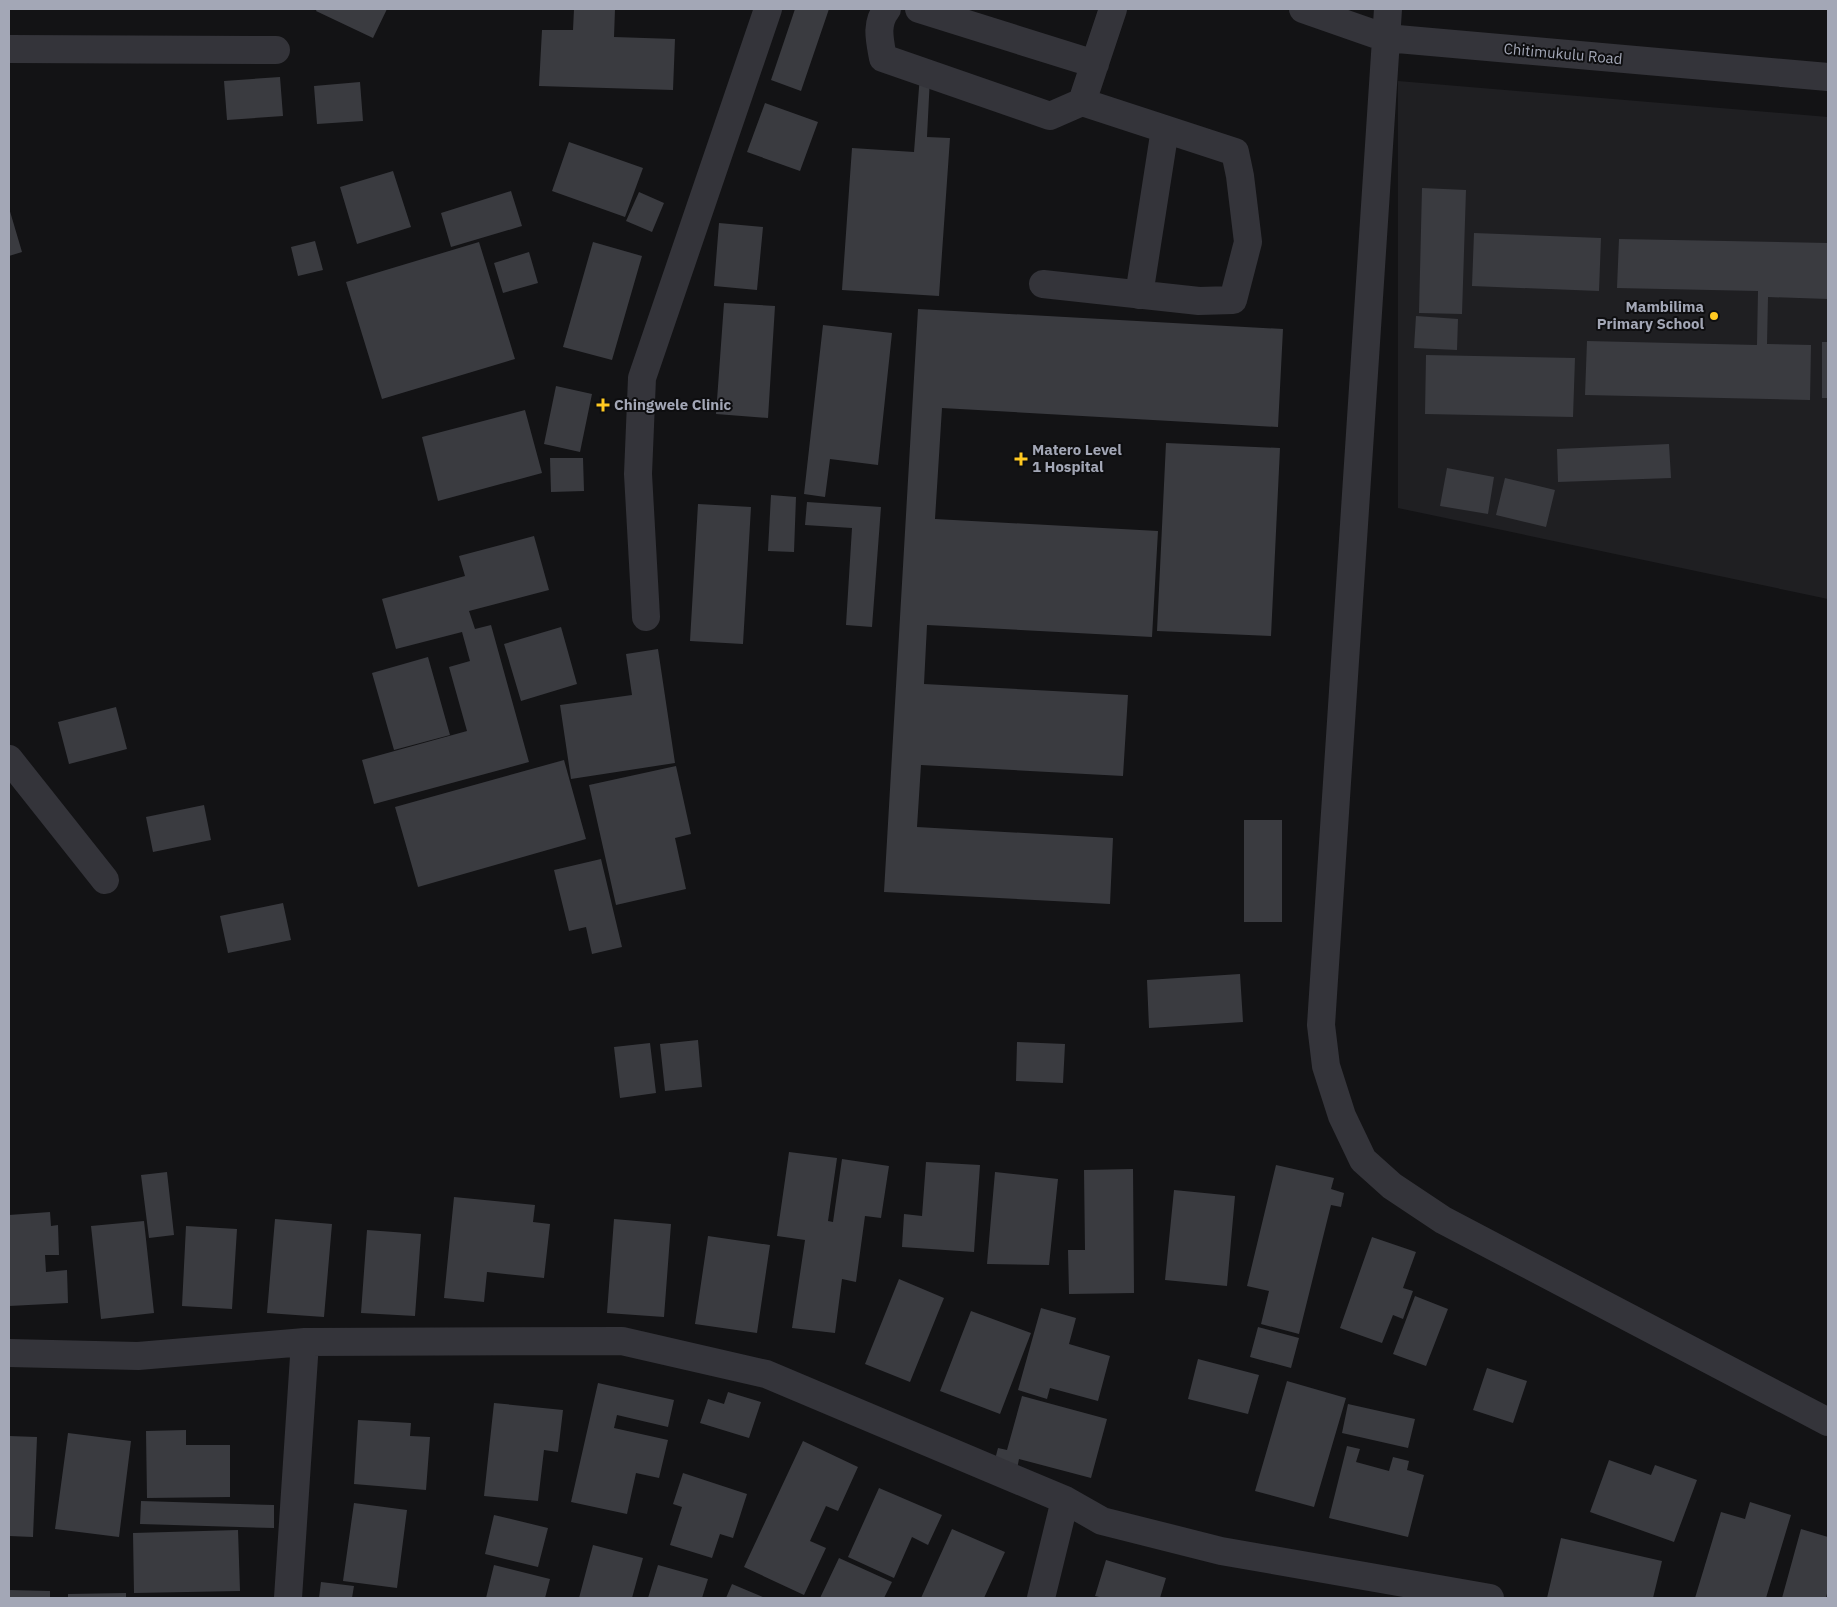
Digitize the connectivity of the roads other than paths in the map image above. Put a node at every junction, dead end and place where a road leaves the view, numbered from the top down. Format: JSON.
{"nodes":[{"id":1,"x":768,"y":9,"type":"edge"},
{"id":2,"x":887,"y":9,"type":"edge"},
{"id":3,"x":919,"y":9,"type":"edge"},
{"id":4,"x":1113,"y":9,"type":"edge"},
{"id":5,"x":1303,"y":9,"type":"edge"},
{"id":6,"x":1388,"y":9,"type":"edge"},
{"id":7,"x":1386,"y":38,"type":"junction"},
{"id":8,"x":9,"y":49,"type":"edge"},
{"id":9,"x":276,"y":50,"type":"dead end"},
{"id":10,"x":1094,"y":64,"type":"junction"},
{"id":11,"x":1828,"y":77,"type":"edge"},
{"id":12,"x":1082,"y":102,"type":"junction"},
{"id":13,"x":1164,"y":129,"type":"junction"},
{"id":14,"x":1043,"y":284,"type":"dead end"},
{"id":15,"x":1139,"y":295,"type":"junction"},
{"id":16,"x":646,"y":617,"type":"dead end"},
{"id":17,"x":9,"y":759,"type":"edge"},
{"id":18,"x":105,"y":880,"type":"dead end"},
{"id":19,"x":305,"y":1342,"type":"junction"},
{"id":20,"x":9,"y":1353,"type":"edge"},
{"id":21,"x":1828,"y":1422,"type":"edge"},
{"id":22,"x":1066,"y":1500,"type":"junction"},
{"id":23,"x":288,"y":1598,"type":"edge"},
{"id":24,"x":1041,"y":1598,"type":"edge"},
{"id":25,"x":1490,"y":1598,"type":"edge"}],
"edges":[{"from":1,"to":16,"type":"street"},
{"from":2,"to":12,"type":"street"},
{"from":3,"to":10,"type":"street"},
{"from":4,"to":10,"type":"street"},
{"from":5,"to":7,"type":"street","name":"Chitimukulu Road"},
{"from":6,"to":7,"type":"street"},
{"from":7,"to":11,"type":"street","name":"Chitimukulu Road"},
{"from":7,"to":21,"type":"street"},
{"from":8,"to":9,"type":"street"},
{"from":10,"to":12,"type":"street"},
{"from":12,"to":13,"type":"street"},
{"from":13,"to":15,"type":"street"},
{"from":13,"to":15,"type":"street"},
{"from":14,"to":15,"type":"street"},
{"from":17,"to":18,"type":"street"},
{"from":19,"to":20,"type":"street"},
{"from":19,"to":22,"type":"street"},
{"from":19,"to":23,"type":"street"},
{"from":22,"to":24,"type":"street"},
{"from":22,"to":25,"type":"street"}]}
